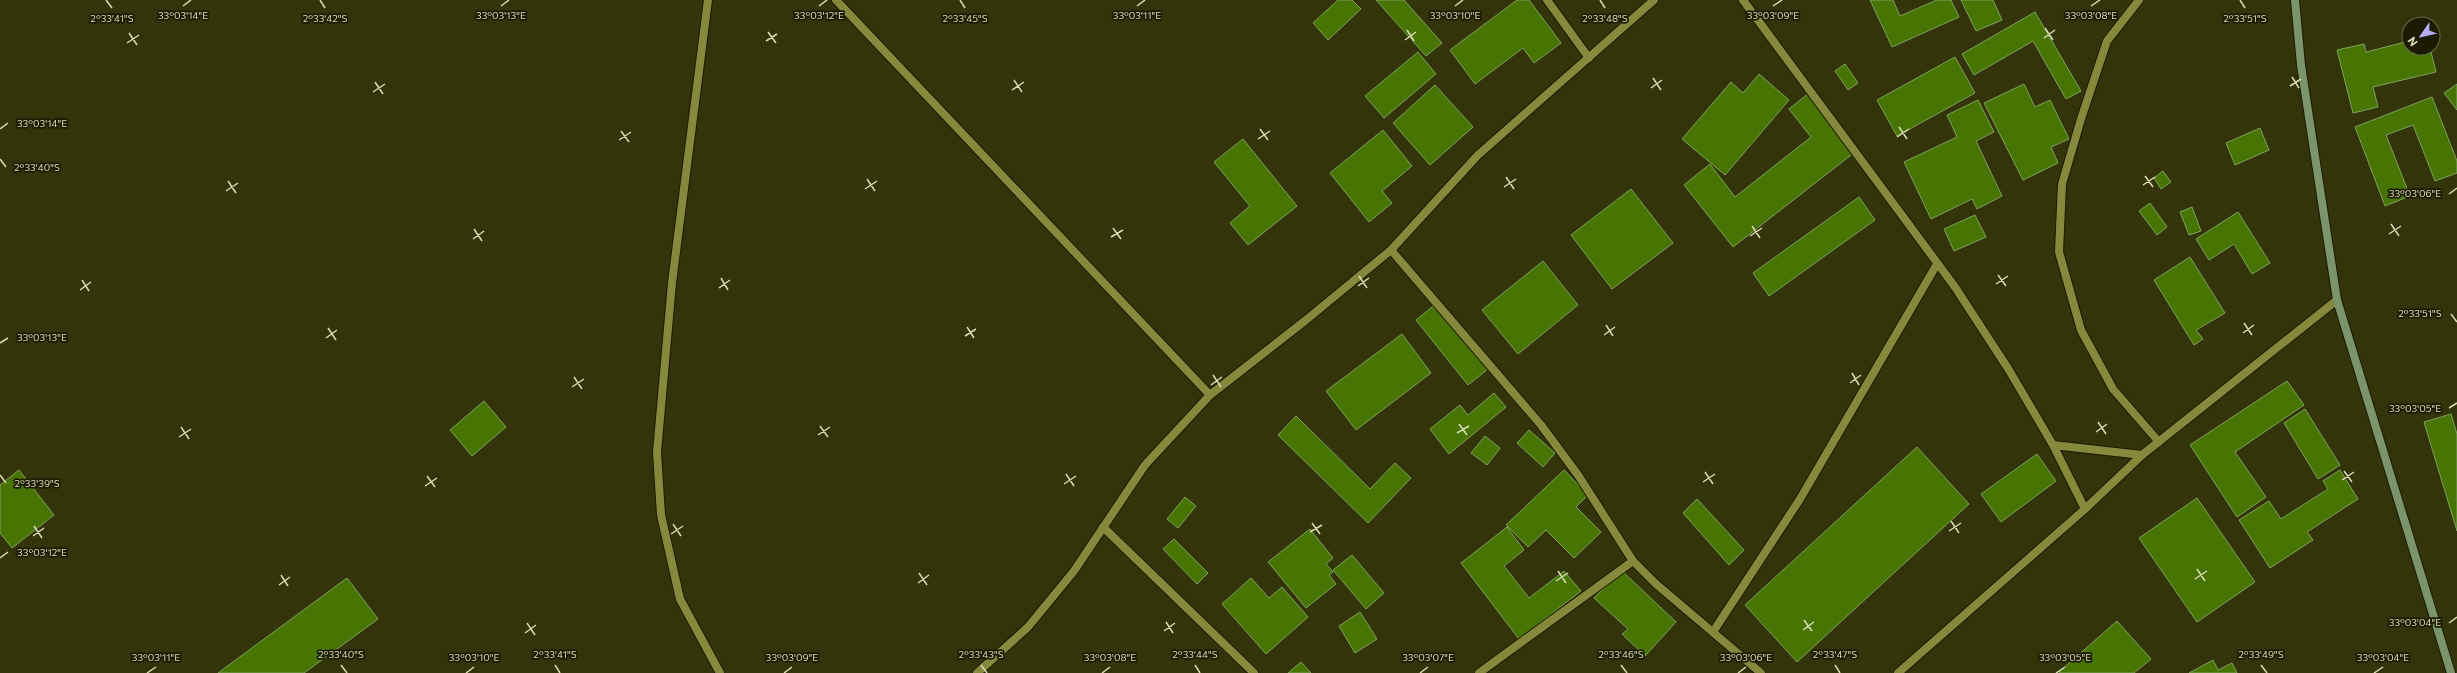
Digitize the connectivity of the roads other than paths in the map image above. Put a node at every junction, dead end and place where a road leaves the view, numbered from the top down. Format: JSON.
{"nodes":[{"id":1,"x":708,"y":0,"type":"edge"},
{"id":2,"x":836,"y":0,"type":"edge"},
{"id":3,"x":1547,"y":0,"type":"edge"},
{"id":4,"x":1654,"y":0,"type":"edge"},
{"id":5,"x":1743,"y":0,"type":"edge"},
{"id":6,"x":2139,"y":0,"type":"edge"},
{"id":7,"x":2294,"y":0,"type":"edge"},
{"id":8,"x":1589,"y":58,"type":"junction"},
{"id":9,"x":1391,"y":250,"type":"junction"},
{"id":10,"x":1937,"y":264,"type":"junction"},
{"id":11,"x":2337,"y":300,"type":"junction"},
{"id":12,"x":1210,"y":395,"type":"junction"},
{"id":13,"x":2160,"y":442,"type":"junction"},
{"id":14,"x":2053,"y":445,"type":"junction"},
{"id":15,"x":2142,"y":455,"type":"junction"},
{"id":16,"x":2085,"y":509,"type":"junction"},
{"id":17,"x":1103,"y":526,"type":"junction"},
{"id":18,"x":1633,"y":561,"type":"junction"},
{"id":19,"x":1713,"y":632,"type":"junction"},
{"id":20,"x":720,"y":673,"type":"edge"},
{"id":21,"x":977,"y":673,"type":"edge"},
{"id":22,"x":1254,"y":673,"type":"edge"},
{"id":23,"x":1479,"y":673,"type":"edge"},
{"id":24,"x":1762,"y":673,"type":"edge"},
{"id":25,"x":1898,"y":673,"type":"edge"},
{"id":26,"x":2451,"y":673,"type":"edge"}],
"edges":[{"from":1,"to":20,"type":"street"},
{"from":2,"to":12,"type":"street"},
{"from":3,"to":8,"type":"street"},
{"from":4,"to":8,"type":"street"},
{"from":5,"to":10,"type":"street"},
{"from":6,"to":13,"type":"street"},
{"from":7,"to":11,"type":"street"},
{"from":8,"to":9,"type":"street"},
{"from":9,"to":12,"type":"street"},
{"from":9,"to":18,"type":"street"},
{"from":10,"to":14,"type":"street"},
{"from":10,"to":19,"type":"street"},
{"from":11,"to":13,"type":"street"},
{"from":11,"to":26,"type":"street"},
{"from":12,"to":17,"type":"street"},
{"from":13,"to":15,"type":"street"},
{"from":14,"to":15,"type":"street"},
{"from":14,"to":16,"type":"street"},
{"from":15,"to":16,"type":"street"},
{"from":16,"to":25,"type":"street"},
{"from":17,"to":21,"type":"street"},
{"from":17,"to":22,"type":"street"},
{"from":18,"to":19,"type":"street"},
{"from":18,"to":23,"type":"street"},
{"from":19,"to":24,"type":"street"}]}
